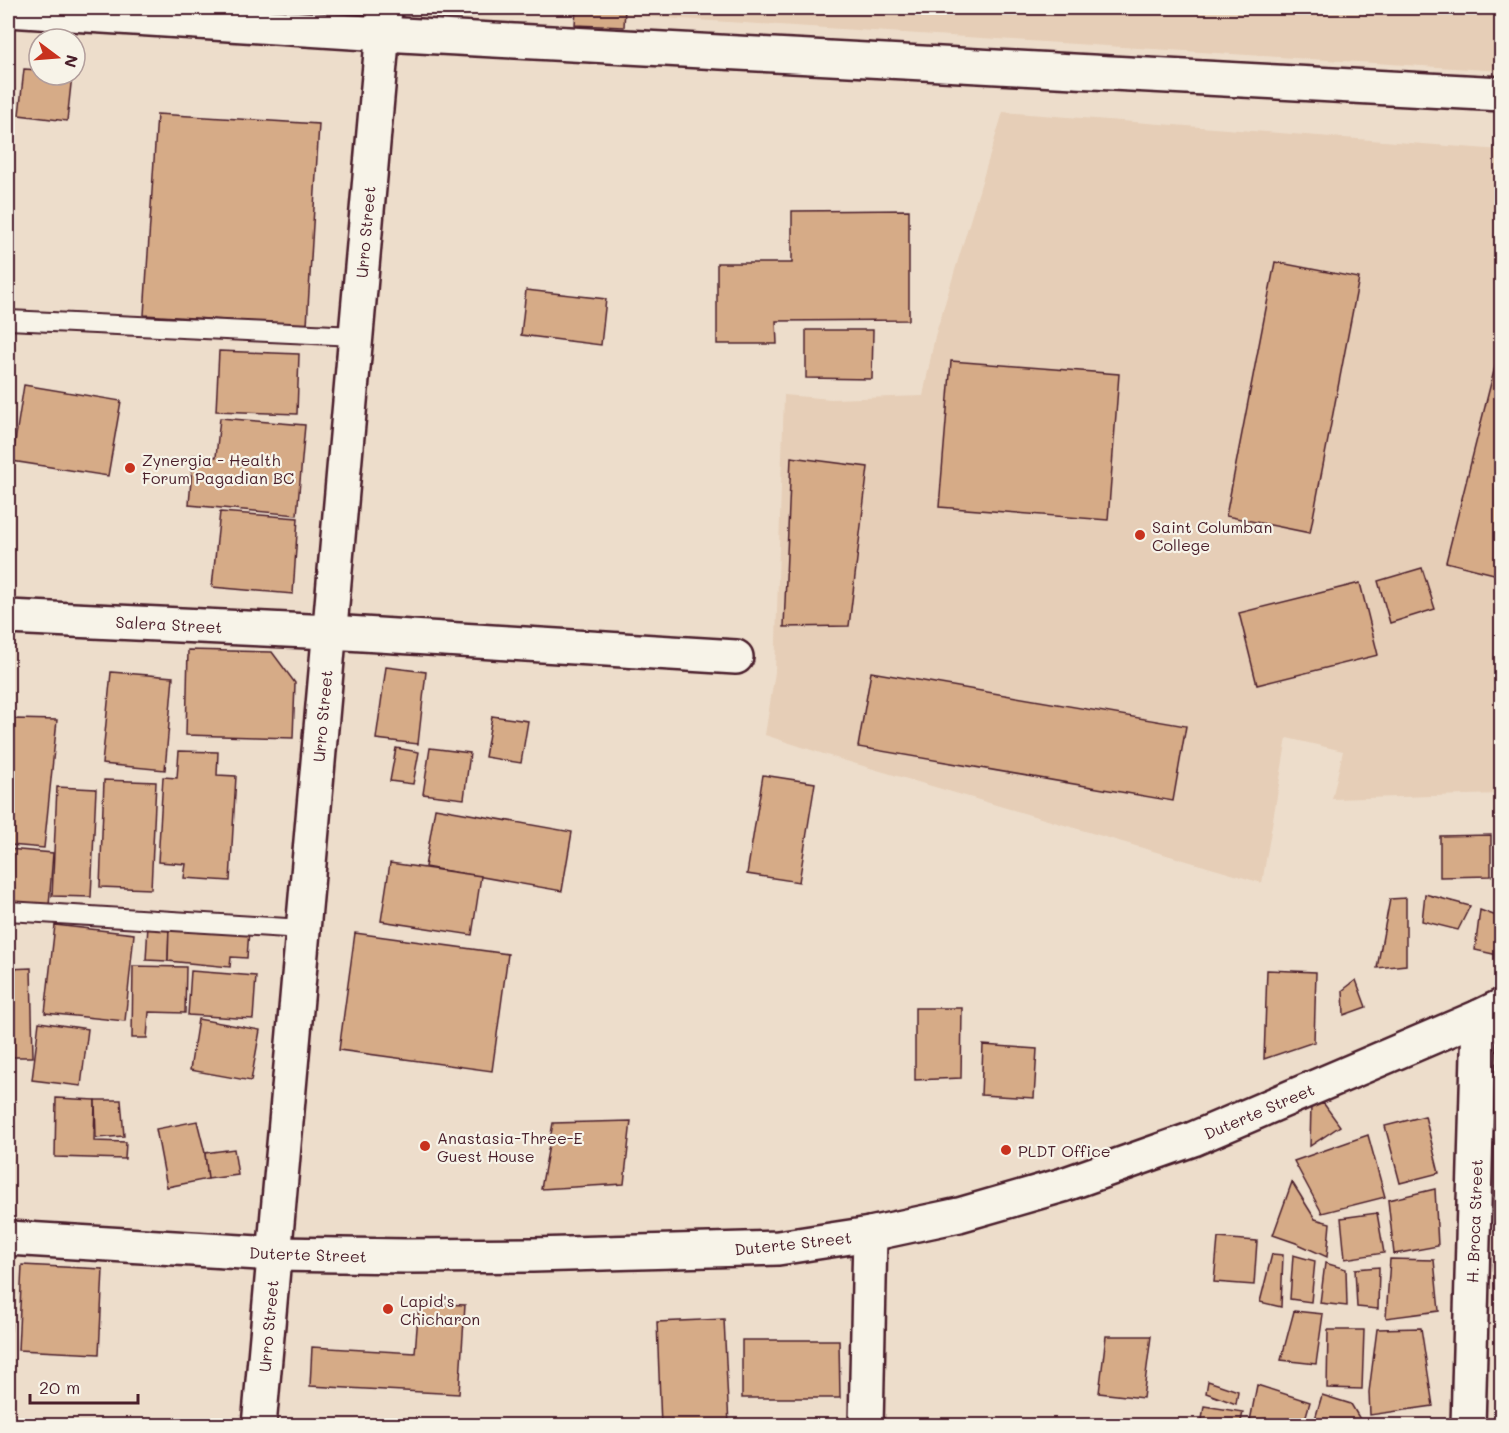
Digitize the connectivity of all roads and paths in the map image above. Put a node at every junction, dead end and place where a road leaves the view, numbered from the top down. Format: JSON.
{"nodes":[{"id":1,"x":8,"y":10,"type":"edge"},
{"id":2,"x":384,"y":21,"type":"edge"},
{"id":3,"x":1502,"y":94,"type":"edge"},
{"id":4,"x":8,"y":320,"type":"edge"},
{"id":5,"x":356,"y":336,"type":"junction"},
{"id":6,"x":8,"y":617,"type":"edge"},
{"id":7,"x":330,"y":632,"type":"junction"},
{"id":8,"x":736,"y":657,"type":"dead end"},
{"id":9,"x":8,"y":911,"type":"edge"},
{"id":10,"x":303,"y":929,"type":"junction"},
{"id":11,"x":1490,"y":1012,"type":"edge"},
{"id":12,"x":870,"y":1234,"type":"junction"},
{"id":13,"x":8,"y":1238,"type":"edge"},
{"id":14,"x":274,"y":1254,"type":"junction"},
{"id":15,"x":259,"y":1425,"type":"edge"},
{"id":16,"x":866,"y":1425,"type":"edge"},
{"id":17,"x":1468,"y":1425,"type":"edge"}],
"edges":[{"from":1,"to":2,"type":"street"},
{"from":2,"to":3,"type":"street"},
{"from":2,"to":5,"type":"street","name":"Urro Street"},
{"from":4,"to":5,"type":"lane"},
{"from":5,"to":7,"type":"street","name":"Urro Street"},
{"from":6,"to":7,"type":"street","name":"Salera Street"},
{"from":7,"to":8,"type":"street","name":"Salera Street"},
{"from":7,"to":10,"type":"street","name":"Urro Street"},
{"from":9,"to":10,"type":"lane"},
{"from":10,"to":14,"type":"street","name":"Urro Street"},
{"from":11,"to":12,"type":"street","name":"Duterte Street"},
{"from":11,"to":17,"type":"street","name":"H. Broca Street"},
{"from":12,"to":14,"type":"street","name":"Duterte Street"},
{"from":12,"to":16,"type":"street"},
{"from":13,"to":14,"type":"street","name":"Duterte Street"},
{"from":14,"to":15,"type":"street","name":"Urro Street"}]}
